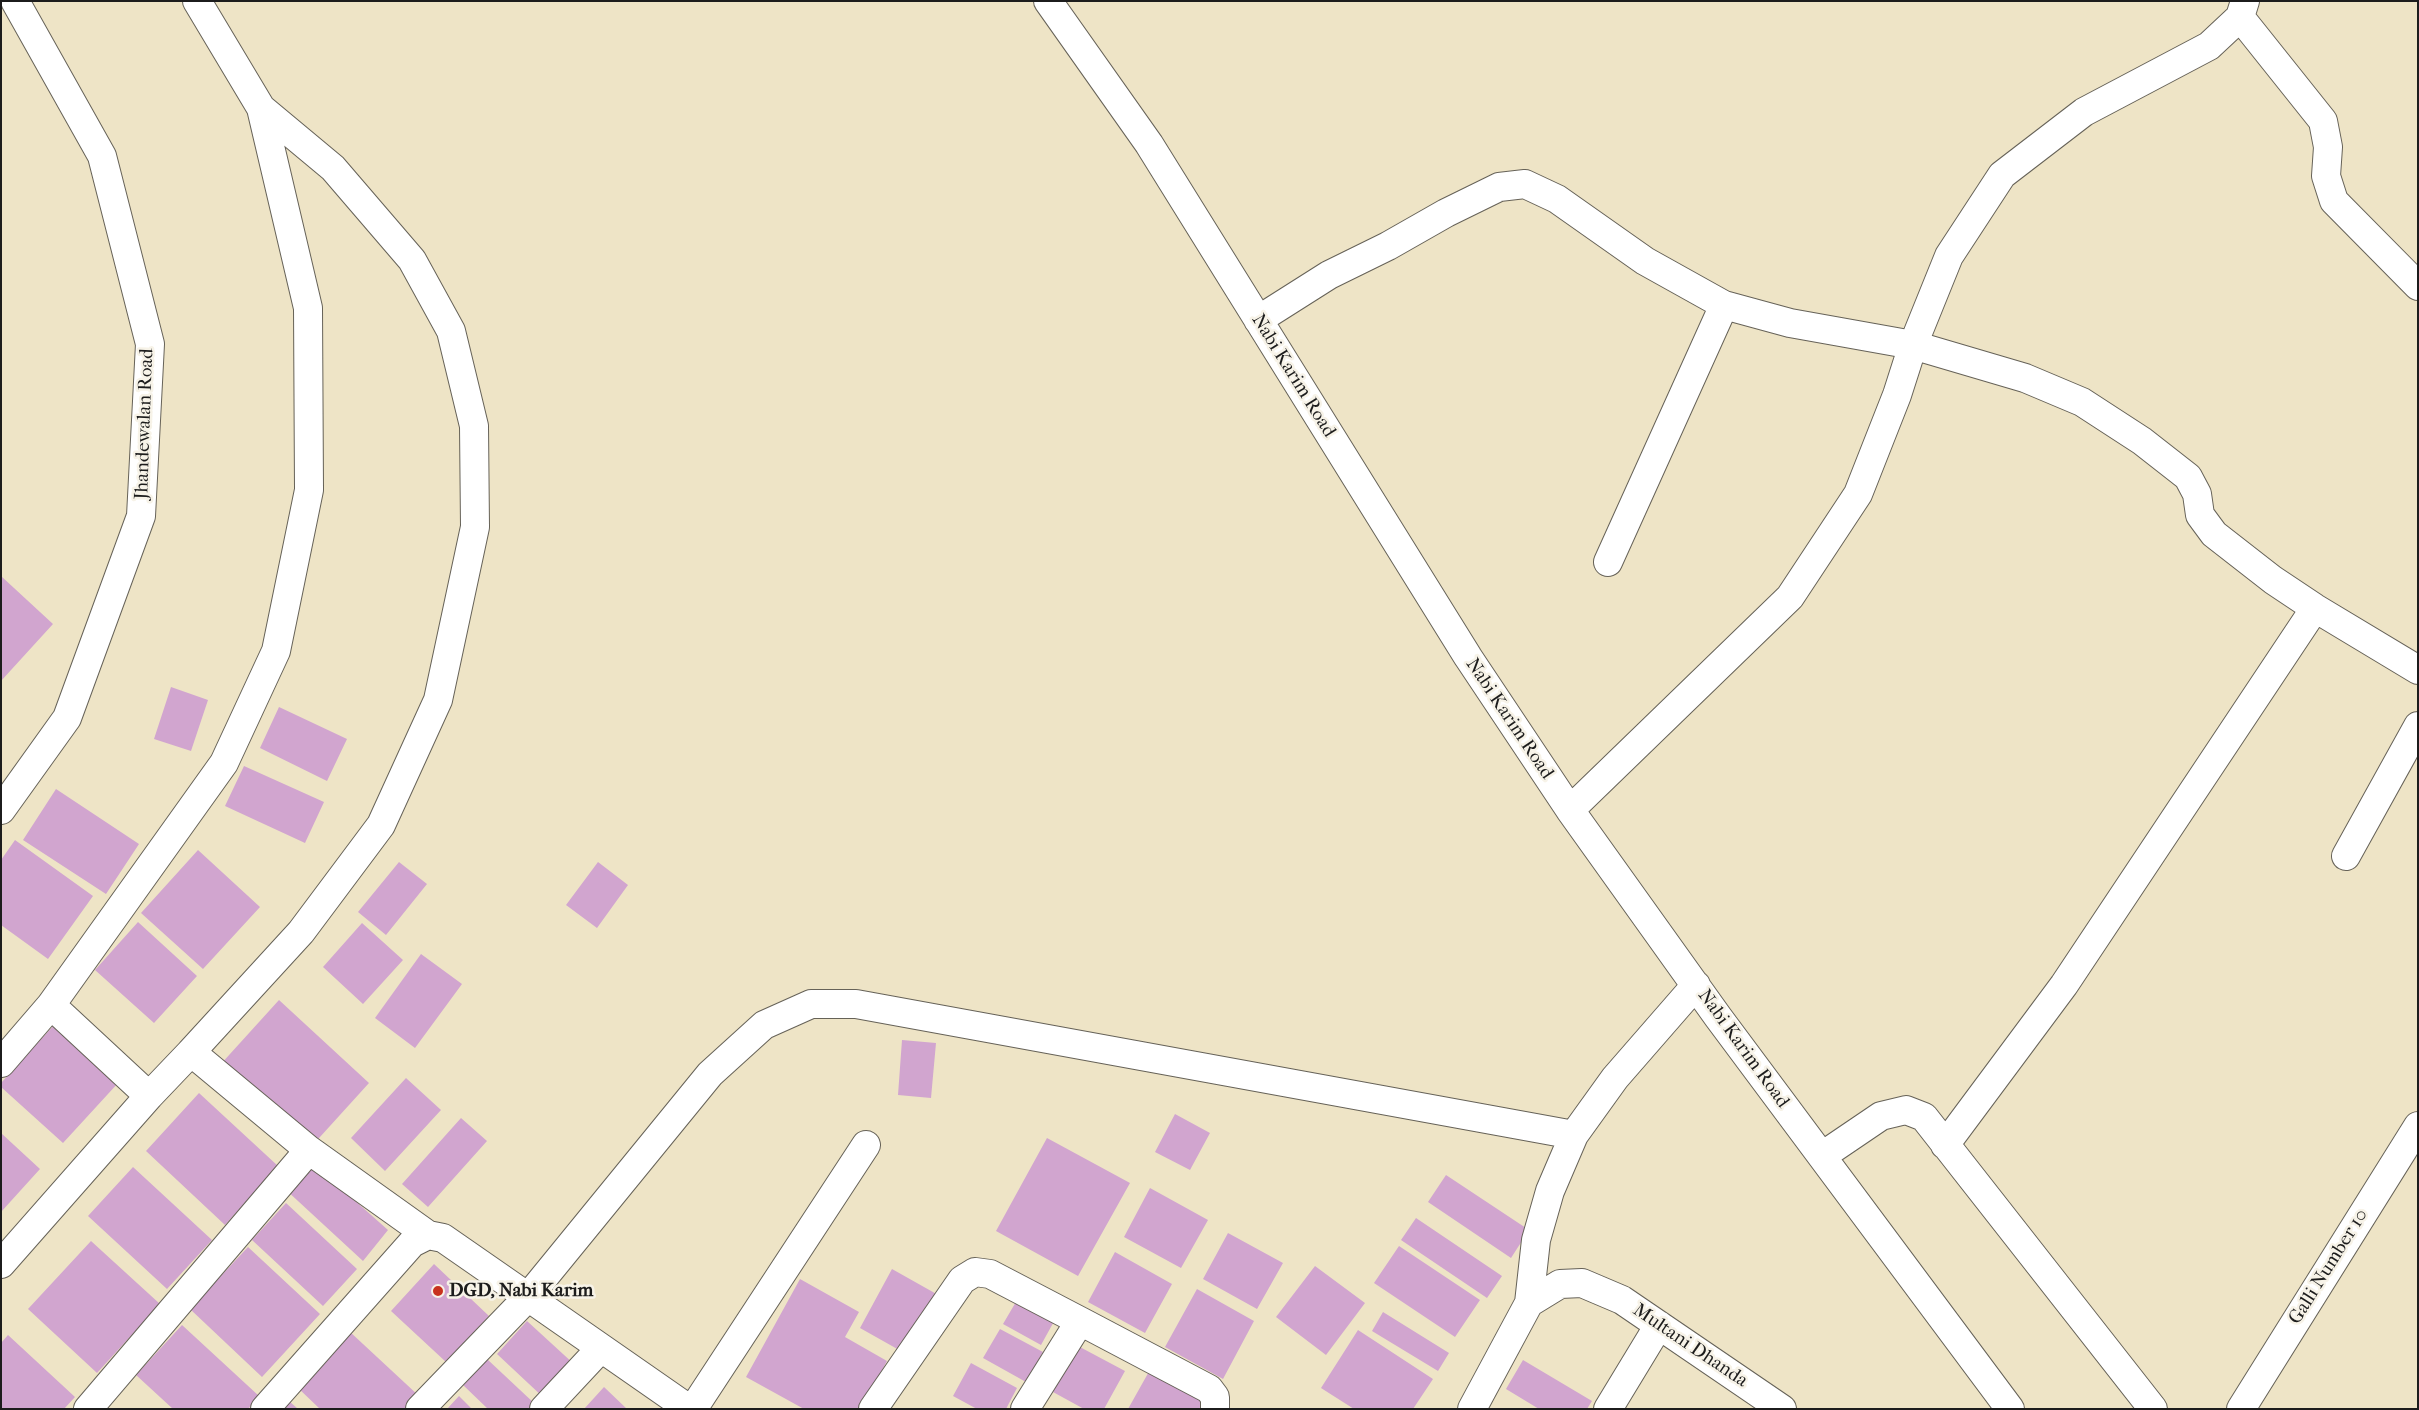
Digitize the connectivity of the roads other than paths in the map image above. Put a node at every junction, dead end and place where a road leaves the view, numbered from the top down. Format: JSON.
{"nodes":[{"id":1,"x":15,"y":1,"type":"edge"},
{"id":2,"x":196,"y":1,"type":"edge"},
{"id":3,"x":1048,"y":1,"type":"edge"},
{"id":4,"x":2242,"y":9,"type":"edge"},
{"id":5,"x":261,"y":108,"type":"junction"},
{"id":6,"x":2418,"y":286,"type":"edge"},
{"id":7,"x":1724,"y":305,"type":"junction"},
{"id":8,"x":1258,"y":320,"type":"junction"},
{"id":9,"x":1913,"y":346,"type":"junction"},
{"id":10,"x":1608,"y":562,"type":"dead end"},
{"id":11,"x":2315,"y":608,"type":"junction"},
{"id":12,"x":2418,"y":670,"type":"edge"},
{"id":13,"x":2418,"y":726,"type":"edge"},
{"id":14,"x":1,"y":810,"type":"edge"},
{"id":15,"x":1570,"y":810,"type":"junction"},
{"id":16,"x":2346,"y":856,"type":"dead end"},
{"id":17,"x":1696,"y":985,"type":"junction"},
{"id":18,"x":51,"y":1005,"type":"junction"},
{"id":19,"x":191,"y":1052,"type":"junction"},
{"id":20,"x":1,"y":1063,"type":"edge"},
{"id":21,"x":148,"y":1096,"type":"junction"},
{"id":22,"x":2418,"y":1126,"type":"edge"},
{"id":23,"x":1574,"y":1135,"type":"junction"},
{"id":24,"x":866,"y":1145,"type":"dead end"},
{"id":25,"x":1945,"y":1145,"type":"junction"},
{"id":26,"x":308,"y":1150,"type":"junction"},
{"id":27,"x":1822,"y":1156,"type":"junction"},
{"id":28,"x":428,"y":1235,"type":"junction"},
{"id":29,"x":1,"y":1264,"type":"edge"},
{"id":30,"x":528,"y":1298,"type":"junction"},
{"id":31,"x":1529,"y":1303,"type":"junction"},
{"id":32,"x":1080,"y":1321,"type":"junction"},
{"id":33,"x":1659,"y":1325,"type":"junction"},
{"id":34,"x":601,"y":1348,"type":"junction"},
{"id":35,"x":88,"y":1409,"type":"edge"},
{"id":36,"x":265,"y":1409,"type":"edge"},
{"id":37,"x":420,"y":1409,"type":"edge"},
{"id":38,"x":544,"y":1409,"type":"edge"},
{"id":39,"x":689,"y":1409,"type":"edge"},
{"id":40,"x":693,"y":1409,"type":"edge"},
{"id":41,"x":873,"y":1409,"type":"edge"},
{"id":42,"x":1025,"y":1409,"type":"edge"},
{"id":43,"x":1215,"y":1409,"type":"edge"},
{"id":44,"x":1472,"y":1409,"type":"edge"},
{"id":45,"x":1608,"y":1409,"type":"edge"},
{"id":46,"x":1782,"y":1409,"type":"edge"},
{"id":47,"x":2010,"y":1409,"type":"edge"},
{"id":48,"x":2153,"y":1409,"type":"edge"},
{"id":49,"x":2241,"y":1409,"type":"edge"}],
"edges":[{"from":1,"to":14,"type":"street","name":"Jhandewalan Road"},
{"from":2,"to":5,"type":"street"},
{"from":3,"to":8,"type":"street","name":"Nabi Karim Road"},
{"from":4,"to":6,"type":"street"},
{"from":4,"to":9,"type":"street"},
{"from":5,"to":18,"type":"street"},
{"from":5,"to":19,"type":"street"},
{"from":7,"to":8,"type":"street"},
{"from":7,"to":9,"type":"street"},
{"from":7,"to":10,"type":"street"},
{"from":8,"to":15,"type":"street","name":"Nabi Karim Road"},
{"from":9,"to":11,"type":"street"},
{"from":9,"to":15,"type":"street"},
{"from":11,"to":12,"type":"street"},
{"from":11,"to":25,"type":"street"},
{"from":13,"to":16,"type":"street"},
{"from":15,"to":17,"type":"street","name":"Nabi Karim Road"},
{"from":17,"to":23,"type":"street"},
{"from":17,"to":27,"type":"street","name":"Nabi Karim Road"},
{"from":18,"to":20,"type":"street"},
{"from":18,"to":21,"type":"street"},
{"from":19,"to":21,"type":"street"},
{"from":19,"to":26,"type":"street"},
{"from":21,"to":29,"type":"street"},
{"from":22,"to":49,"type":"street","name":"Galli Number 10"},
{"from":23,"to":30,"type":"street"},
{"from":23,"to":31,"type":"street"},
{"from":24,"to":40,"type":"street"},
{"from":25,"to":27,"type":"street"},
{"from":25,"to":48,"type":"street"},
{"from":26,"to":28,"type":"street"},
{"from":26,"to":35,"type":"street"},
{"from":27,"to":47,"type":"street","name":"Nabi Karim Road"},
{"from":28,"to":30,"type":"street"},
{"from":28,"to":36,"type":"street"},
{"from":30,"to":34,"type":"street"},
{"from":30,"to":37,"type":"street"},
{"from":31,"to":33,"type":"street","name":"Multani Dhanda"},
{"from":31,"to":44,"type":"street"},
{"from":32,"to":41,"type":"street"},
{"from":32,"to":42,"type":"street"},
{"from":32,"to":43,"type":"street"},
{"from":33,"to":45,"type":"street"},
{"from":33,"to":46,"type":"street","name":"Multani Dhanda"},
{"from":34,"to":38,"type":"street"},
{"from":34,"to":39,"type":"street"}]}
